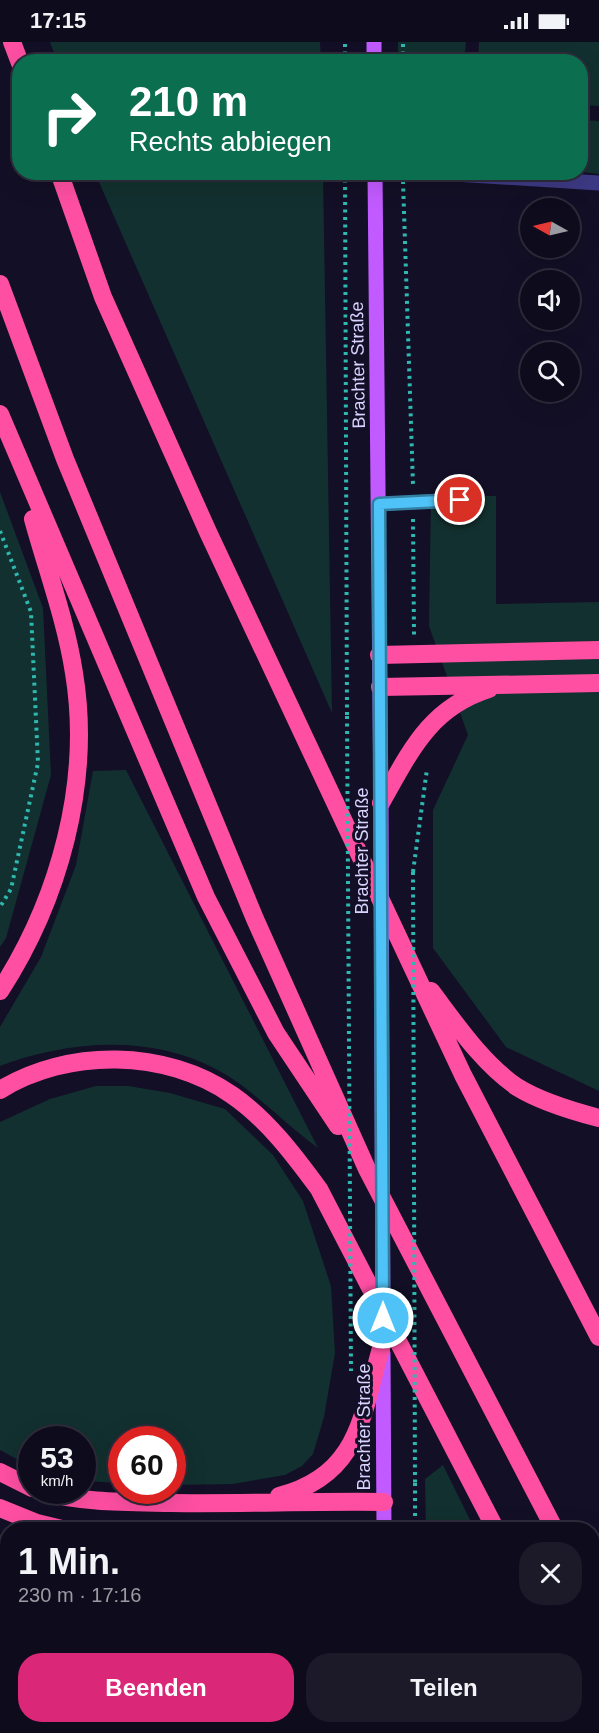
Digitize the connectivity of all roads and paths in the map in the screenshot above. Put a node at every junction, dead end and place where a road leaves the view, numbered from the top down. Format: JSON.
{"nodes":[{"id":1,"x":62,"y":180,"type":"edge"},
{"id":2,"x":345,"y":180,"type":"edge"},
{"id":3,"x":375,"y":180,"type":"edge"},
{"id":4,"x":402,"y":180,"type":"edge"},
{"id":5,"x":551,"y":180,"type":"edge"},
{"id":6,"x":599,"y":183,"type":"edge"},
{"id":7,"x":0,"y":284,"type":"edge"},
{"id":8,"x":0,"y":414,"type":"edge"},
{"id":9,"x":16,"y":453,"type":"junction"},
{"id":10,"x":460,"y":500,"type":"dead end"},
{"id":11,"x":413,"y":502,"type":"junction"},
{"id":12,"x":379,"y":504,"type":"junction"},
{"id":13,"x":0,"y":531,"type":"edge"},
{"id":14,"x":599,"y":650,"type":"edge"},
{"id":15,"x":379,"y":655,"type":"junction"},
{"id":16,"x":414,"y":655,"type":"junction"},
{"id":17,"x":508,"y":683,"type":"junction"},
{"id":18,"x":599,"y":683,"type":"edge"},
{"id":19,"x":380,"y":687,"type":"junction"},
{"id":20,"x":432,"y":759,"type":"dead end"},
{"id":21,"x":381,"y":804,"type":"junction"},
{"id":22,"x":0,"y":907,"type":"edge"},
{"id":23,"x":408,"y":959,"type":"junction"},
{"id":24,"x":0,"y":991,"type":"edge"},
{"id":25,"x":0,"y":1090,"type":"edge"},
{"id":26,"x":599,"y":1118,"type":"edge"},
{"id":27,"x":367,"y":1168,"type":"junction"},
{"id":28,"x":599,"y":1337,"type":"edge"},
{"id":29,"x":383,"y":1341,"type":"junction"},
{"id":30,"x":351,"y":1371,"type":"dead end"},
{"id":31,"x":0,"y":1472,"type":"edge"},
{"id":32,"x":18,"y":1481,"type":"edge"},
{"id":33,"x":96,"y":1502,"type":"edge"},
{"id":34,"x":384,"y":1502,"type":"junction"},
{"id":35,"x":248,"y":1504,"type":"junction"},
{"id":36,"x":0,"y":1508,"type":"edge"},
{"id":37,"x":35,"y":1522,"type":"edge"},
{"id":38,"x":384,"y":1522,"type":"edge"},
{"id":39,"x":415,"y":1522,"type":"edge"},
{"id":40,"x":492,"y":1522,"type":"edge"},
{"id":41,"x":551,"y":1522,"type":"edge"}],
"edges":[{"from":1,"to":23,"type":"highway"},
{"from":2,"to":30,"type":"path","bridge":true},
{"from":3,"to":12,"type":"main road","name":"Brachter Straße"},
{"from":4,"to":11,"type":"path"},
{"from":5,"to":6,"type":"street"},
{"from":7,"to":27,"type":"highway"},
{"from":8,"to":9,"type":"highway"},
{"from":9,"to":24,"type":"highway"},
{"from":9,"to":27,"type":"highway"},
{"from":10,"to":11,"type":"lane"},
{"from":11,"to":12,"type":"lane"},
{"from":11,"to":16,"type":"path"},
{"from":12,"to":15,"type":"main road","name":"Brachter Straße"},
{"from":13,"to":22,"type":"path"},
{"from":14,"to":16,"type":"highway"},
{"from":15,"to":16,"type":"highway"},
{"from":15,"to":19,"type":"main road","name":"Brachter Straße"},
{"from":17,"to":18,"type":"highway"},
{"from":17,"to":19,"type":"highway"},
{"from":17,"to":21,"type":"highway"},
{"from":19,"to":21,"type":"main road","name":"Brachter Straße"},
{"from":20,"to":39,"type":"path","bridge":true},
{"from":21,"to":29,"type":"main road","name":"Brachter Straße","bridge":true},
{"from":23,"to":26,"type":"highway"},
{"from":23,"to":28,"type":"highway"},
{"from":25,"to":40,"type":"highway"},
{"from":27,"to":41,"type":"highway"},
{"from":29,"to":34,"type":"main road","name":"Brachter Straße"},
{"from":29,"to":35,"type":"highway"},
{"from":31,"to":32,"type":"highway"},
{"from":33,"to":35,"type":"highway"},
{"from":34,"to":35,"type":"highway"},
{"from":34,"to":38,"type":"main road","name":"Brachter Straße"},
{"from":36,"to":37,"type":"highway"}]}
